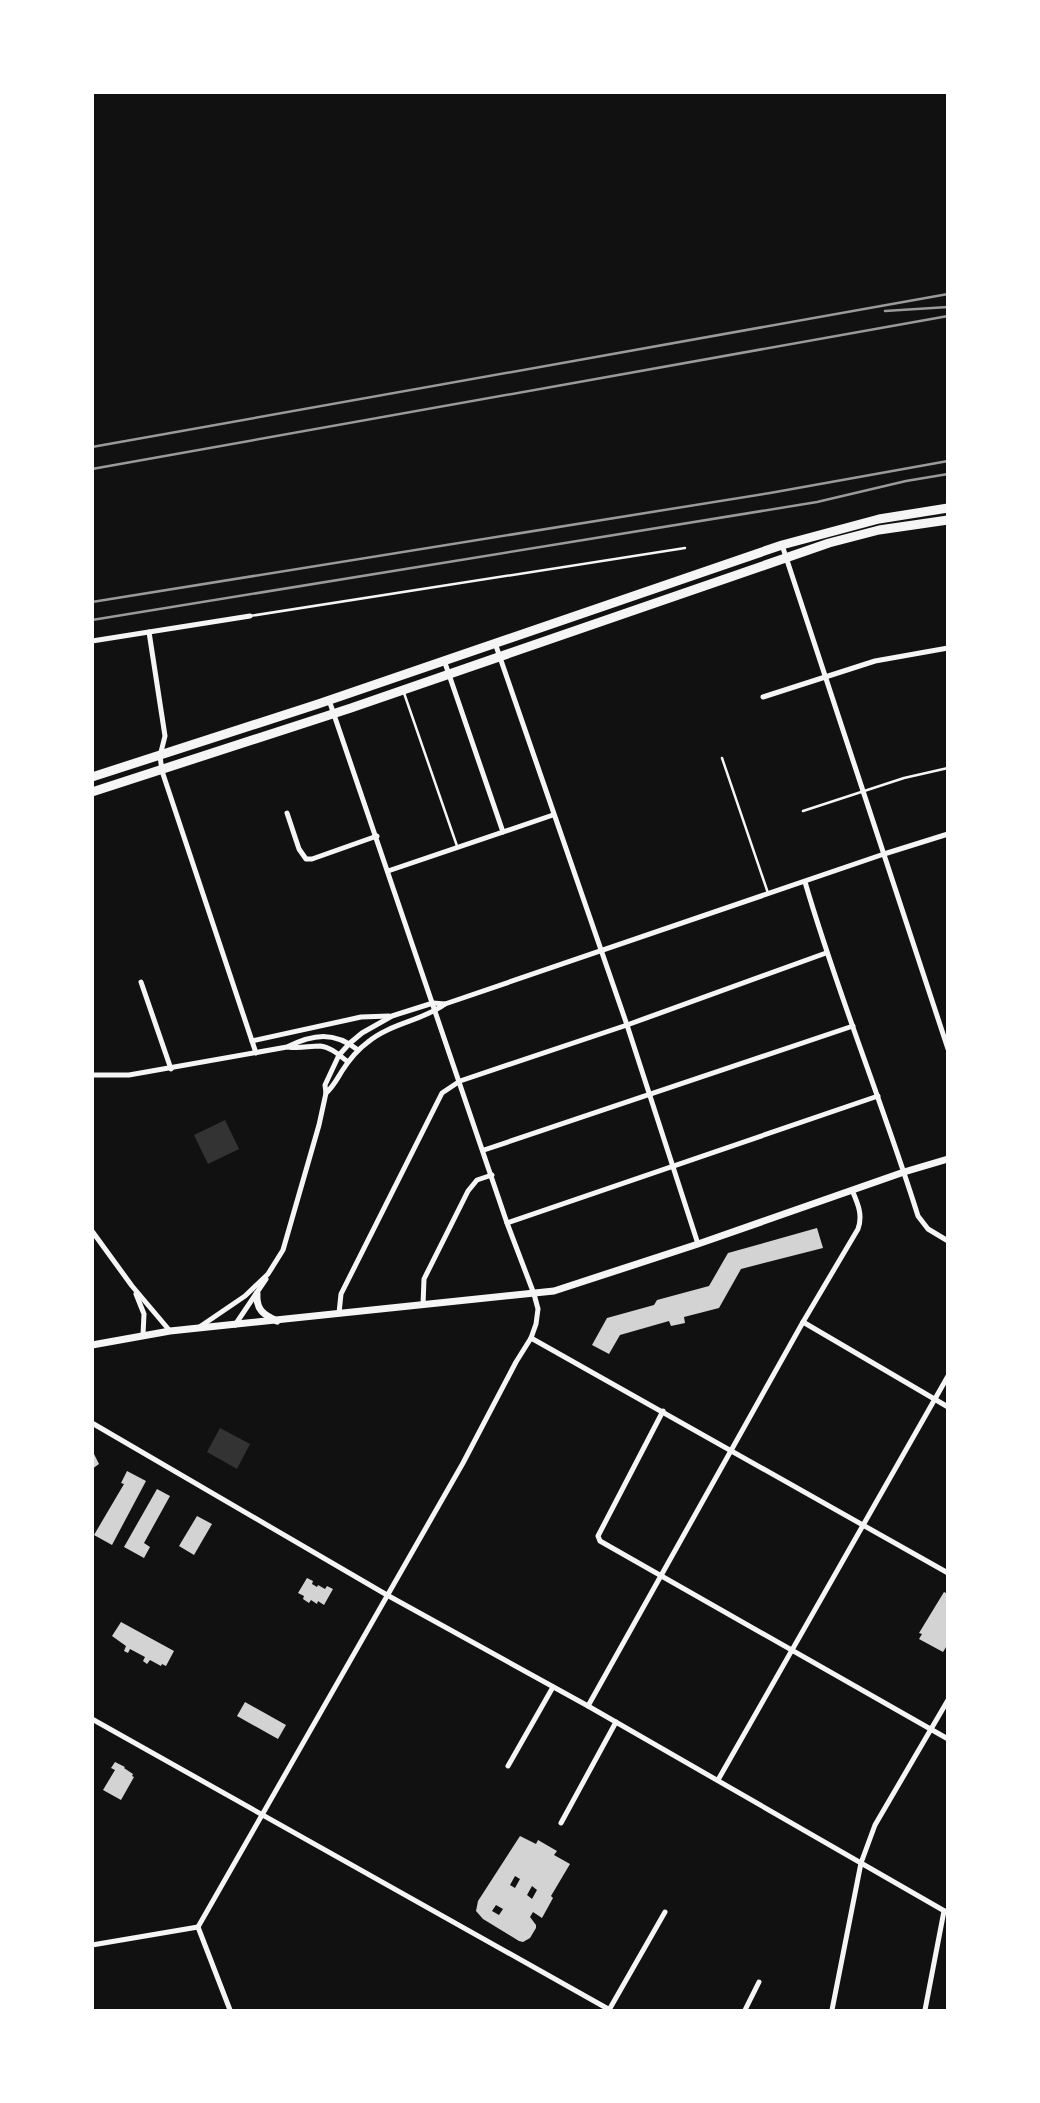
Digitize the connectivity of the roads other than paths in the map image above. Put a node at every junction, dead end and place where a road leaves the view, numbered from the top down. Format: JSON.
{"nodes":[{"id":1,"x":948,"y":508,"type":"edge"},
{"id":2,"x":948,"y":520,"type":"edge"},
{"id":3,"x":782,"y":545,"type":"junction"},
{"id":4,"x":685,"y":548,"type":"dead end"},
{"id":5,"x":786,"y":558,"type":"junction"},
{"id":6,"x":250,"y":616,"type":"joint"},
{"id":7,"x":149,"y":632,"type":"junction"},
{"id":8,"x":92,"y":642,"type":"edge"},
{"id":9,"x":494,"y":643,"type":"junction"},
{"id":10,"x":948,"y":648,"type":"edge"},
{"id":11,"x":499,"y":656,"type":"junction"},
{"id":12,"x":444,"y":659,"type":"junction"},
{"id":13,"x":449,"y":673,"type":"junction"},
{"id":14,"x":826,"y":678,"type":"junction"},
{"id":15,"x":402,"y":689,"type":"junction"},
{"id":16,"x":763,"y":697,"type":"dead end"},
{"id":17,"x":329,"y":700,"type":"junction"},
{"id":18,"x":334,"y":714,"type":"junction"},
{"id":19,"x":255,"y":724,"type":"junction"},
{"id":20,"x":260,"y":738,"type":"junction"},
{"id":21,"x":160,"y":756,"type":"junction"},
{"id":22,"x":722,"y":758,"type":"dead end"},
{"id":23,"x":948,"y":768,"type":"edge"},
{"id":24,"x":162,"y":771,"type":"junction"},
{"id":25,"x":92,"y":778,"type":"edge"},
{"id":26,"x":864,"y":791,"type":"junction"},
{"id":27,"x":92,"y":792,"type":"edge"},
{"id":28,"x":803,"y":811,"type":"dead end"},
{"id":29,"x":287,"y":813,"type":"dead end"},
{"id":30,"x":553,"y":815,"type":"junction"},
{"id":31,"x":503,"y":832,"type":"junction"},
{"id":32,"x":948,"y":834,"type":"edge"},
{"id":33,"x":377,"y":836,"type":"junction"},
{"id":34,"x":458,"y":848,"type":"junction"},
{"id":35,"x":884,"y":854,"type":"junction"},
{"id":36,"x":388,"y":871,"type":"junction"},
{"id":37,"x":805,"y":882,"type":"junction"},
{"id":38,"x":768,"y":894,"type":"junction"},
{"id":39,"x":601,"y":951,"type":"junction"},
{"id":40,"x":826,"y":953,"type":"junction"},
{"id":41,"x":141,"y":982,"type":"dead end"},
{"id":42,"x":433,"y":1003,"type":"junction"},
{"id":43,"x":445,"y":1004,"type":"junction"},
{"id":44,"x":436,"y":1011,"type":"junction"},
{"id":45,"x":392,"y":1016,"type":"junction"},
{"id":46,"x":626,"y":1025,"type":"junction"},
{"id":47,"x":853,"y":1026,"type":"junction"},
{"id":48,"x":252,"y":1041,"type":"junction"},
{"id":49,"x":350,"y":1043,"type":"junction"},
{"id":50,"x":286,"y":1047,"type":"junction"},
{"id":51,"x":948,"y":1049,"type":"edge"},
{"id":52,"x":358,"y":1050,"type":"junction"},
{"id":53,"x":256,"y":1053,"type":"junction"},
{"id":54,"x":340,"y":1056,"type":"junction"},
{"id":55,"x":348,"y":1062,"type":"junction"},
{"id":56,"x":171,"y":1069,"type":"junction"},
{"id":57,"x":92,"y":1074,"type":"edge"},
{"id":58,"x":460,"y":1081,"type":"junction"},
{"id":59,"x":326,"y":1093,"type":"junction"},
{"id":60,"x":649,"y":1095,"type":"junction"},
{"id":61,"x":878,"y":1096,"type":"junction"},
{"id":62,"x":484,"y":1150,"type":"junction"},
{"id":63,"x":948,"y":1159,"type":"edge"},
{"id":64,"x":672,"y":1166,"type":"junction"},
{"id":65,"x":904,"y":1172,"type":"junction"},
{"id":66,"x":492,"y":1175,"type":"junction"},
{"id":67,"x":852,"y":1190,"type":"junction"},
{"id":68,"x":507,"y":1222,"type":"junction"},
{"id":69,"x":92,"y":1231,"type":"edge"},
{"id":70,"x":948,"y":1241,"type":"edge"},
{"id":71,"x":698,"y":1244,"type":"junction"},
{"id":72,"x":268,"y":1274,"type":"junction"},
{"id":73,"x":132,"y":1286,"type":"junction"},
{"id":74,"x":256,"y":1294,"type":"junction"},
{"id":75,"x":534,"y":1294,"type":"junction"},
{"id":76,"x":423,"y":1305,"type":"junction"},
{"id":77,"x":338,"y":1313,"type":"junction"},
{"id":78,"x":278,"y":1321,"type":"junction"},
{"id":79,"x":803,"y":1322,"type":"junction"},
{"id":80,"x":235,"y":1325,"type":"junction"},
{"id":81,"x":198,"y":1328,"type":"junction"},
{"id":82,"x":170,"y":1331,"type":"junction"},
{"id":83,"x":143,"y":1335,"type":"junction"},
{"id":84,"x":531,"y":1338,"type":"junction"},
{"id":85,"x":92,"y":1346,"type":"edge"},
{"id":86,"x":948,"y":1376,"type":"edge"},
{"id":87,"x":934,"y":1400,"type":"junction"},
{"id":88,"x":948,"y":1407,"type":"edge"},
{"id":89,"x":663,"y":1411,"type":"junction"},
{"id":90,"x":92,"y":1423,"type":"edge"},
{"id":91,"x":732,"y":1450,"type":"junction"},
{"id":92,"x":863,"y":1525,"type":"junction"},
{"id":93,"x":948,"y":1573,"type":"edge"},
{"id":94,"x":661,"y":1577,"type":"junction"},
{"id":95,"x":387,"y":1595,"type":"junction"},
{"id":96,"x":791,"y":1650,"type":"junction"},
{"id":97,"x":553,"y":1687,"type":"junction"},
{"id":98,"x":948,"y":1700,"type":"edge"},
{"id":99,"x":588,"y":1706,"type":"junction"},
{"id":100,"x":92,"y":1719,"type":"edge"},
{"id":101,"x":616,"y":1722,"type":"junction"},
{"id":102,"x":931,"y":1730,"type":"junction"},
{"id":103,"x":948,"y":1739,"type":"edge"},
{"id":104,"x":508,"y":1766,"type":"dead end"},
{"id":105,"x":718,"y":1780,"type":"junction"},
{"id":106,"x":262,"y":1814,"type":"junction"},
{"id":107,"x":561,"y":1823,"type":"dead end"},
{"id":108,"x":861,"y":1863,"type":"junction"},
{"id":109,"x":665,"y":1912,"type":"dead end"},
{"id":110,"x":946,"y":1912,"type":"edge"},
{"id":111,"x":198,"y":1927,"type":"junction"},
{"id":112,"x":92,"y":1945,"type":"edge"},
{"id":113,"x":759,"y":1982,"type":"dead end"},
{"id":114,"x":230,"y":2010,"type":"edge"},
{"id":115,"x":609,"y":2010,"type":"edge"},
{"id":116,"x":745,"y":2010,"type":"edge"},
{"id":117,"x":832,"y":2010,"type":"edge"},
{"id":118,"x":925,"y":2010,"type":"edge"}],
"edges":[{"from":1,"to":3,"type":"main road"},
{"from":2,"to":5,"type":"main road"},
{"from":3,"to":5,"type":"street"},
{"from":3,"to":9,"type":"main road"},
{"from":4,"to":6,"type":"lane"},
{"from":5,"to":11,"type":"main road"},
{"from":5,"to":14,"type":"street"},
{"from":6,"to":7,"type":"street"},
{"from":7,"to":8,"type":"street"},
{"from":7,"to":21,"type":"street"},
{"from":9,"to":11,"type":"street"},
{"from":9,"to":12,"type":"main road"},
{"from":10,"to":14,"type":"street"},
{"from":11,"to":13,"type":"main road"},
{"from":11,"to":30,"type":"street"},
{"from":12,"to":13,"type":"street"},
{"from":12,"to":17,"type":"main road"},
{"from":13,"to":15,"type":"main road"},
{"from":13,"to":31,"type":"street"},
{"from":14,"to":16,"type":"street"},
{"from":14,"to":26,"type":"street"},
{"from":15,"to":18,"type":"main road"},
{"from":15,"to":34,"type":"lane"},
{"from":17,"to":18,"type":"street"},
{"from":17,"to":19,"type":"main road"},
{"from":18,"to":20,"type":"main road"},
{"from":18,"to":33,"type":"street"},
{"from":19,"to":20,"type":"main road"},
{"from":19,"to":21,"type":"main road"},
{"from":20,"to":24,"type":"main road"},
{"from":21,"to":24,"type":"street"},
{"from":21,"to":25,"type":"main road"},
{"from":22,"to":38,"type":"lane"},
{"from":23,"to":26,"type":"lane"},
{"from":24,"to":27,"type":"main road"},
{"from":24,"to":48,"type":"street"},
{"from":26,"to":28,"type":"lane"},
{"from":26,"to":35,"type":"street"},
{"from":29,"to":33,"type":"street"},
{"from":30,"to":31,"type":"street"},
{"from":30,"to":39,"type":"street"},
{"from":31,"to":34,"type":"street"},
{"from":32,"to":35,"type":"street"},
{"from":33,"to":36,"type":"street"},
{"from":34,"to":36,"type":"street"},
{"from":35,"to":37,"type":"street"},
{"from":35,"to":51,"type":"street"},
{"from":36,"to":42,"type":"street"},
{"from":37,"to":38,"type":"street"},
{"from":37,"to":40,"type":"street"},
{"from":38,"to":39,"type":"street"},
{"from":39,"to":43,"type":"street"},
{"from":39,"to":46,"type":"street"},
{"from":40,"to":46,"type":"street"},
{"from":40,"to":47,"type":"street"},
{"from":41,"to":56,"type":"street"},
{"from":42,"to":43,"type":"street"},
{"from":42,"to":44,"type":"street"},
{"from":42,"to":45,"type":"street"},
{"from":43,"to":44,"type":"street"},
{"from":44,"to":52,"type":"street"},
{"from":44,"to":58,"type":"street"},
{"from":45,"to":48,"type":"street"},
{"from":45,"to":49,"type":"street"},
{"from":46,"to":58,"type":"street"},
{"from":46,"to":60,"type":"street"},
{"from":47,"to":60,"type":"street"},
{"from":47,"to":61,"type":"street"},
{"from":48,"to":53,"type":"street"},
{"from":49,"to":50,"type":"street"},
{"from":49,"to":52,"type":"street"},
{"from":49,"to":54,"type":"street"},
{"from":50,"to":53,"type":"street"},
{"from":50,"to":54,"type":"street"},
{"from":52,"to":55,"type":"street"},
{"from":53,"to":56,"type":"street"},
{"from":54,"to":55,"type":"street"},
{"from":54,"to":59,"type":"street"},
{"from":55,"to":59,"type":"street"},
{"from":56,"to":57,"type":"street"},
{"from":58,"to":62,"type":"street"},
{"from":58,"to":77,"type":"street"},
{"from":59,"to":72,"type":"street"},
{"from":60,"to":62,"type":"street"},
{"from":60,"to":64,"type":"street"},
{"from":61,"to":64,"type":"street"},
{"from":61,"to":65,"type":"street"},
{"from":62,"to":66,"type":"street"},
{"from":63,"to":65,"type":"street"},
{"from":64,"to":68,"type":"street"},
{"from":64,"to":71,"type":"street"},
{"from":65,"to":67,"type":"street"},
{"from":65,"to":70,"type":"street"},
{"from":66,"to":68,"type":"street"},
{"from":66,"to":76,"type":"street"},
{"from":67,"to":71,"type":"street"},
{"from":67,"to":79,"type":"street"},
{"from":68,"to":75,"type":"street"},
{"from":69,"to":73,"type":"street"},
{"from":71,"to":75,"type":"street"},
{"from":72,"to":74,"type":"street"},
{"from":72,"to":81,"type":"street"},
{"from":73,"to":82,"type":"street"},
{"from":73,"to":83,"type":"street"},
{"from":74,"to":78,"type":"street"},
{"from":74,"to":80,"type":"street"},
{"from":75,"to":76,"type":"street"},
{"from":75,"to":84,"type":"street"},
{"from":76,"to":77,"type":"street"},
{"from":77,"to":78,"type":"street"},
{"from":78,"to":80,"type":"street"},
{"from":79,"to":87,"type":"street"},
{"from":79,"to":91,"type":"street"},
{"from":80,"to":81,"type":"street"},
{"from":81,"to":82,"type":"street"},
{"from":82,"to":83,"type":"street"},
{"from":83,"to":85,"type":"street"},
{"from":84,"to":89,"type":"street"},
{"from":84,"to":95,"type":"street"},
{"from":86,"to":87,"type":"street"},
{"from":87,"to":88,"type":"street"},
{"from":87,"to":92,"type":"street"},
{"from":89,"to":91,"type":"street"},
{"from":89,"to":94,"type":"street"},
{"from":90,"to":95,"type":"street"},
{"from":91,"to":92,"type":"street"},
{"from":91,"to":94,"type":"street"},
{"from":92,"to":93,"type":"street"},
{"from":92,"to":96,"type":"street"},
{"from":94,"to":96,"type":"street"},
{"from":94,"to":99,"type":"street"},
{"from":95,"to":97,"type":"street"},
{"from":95,"to":106,"type":"street"},
{"from":96,"to":102,"type":"street"},
{"from":96,"to":105,"type":"street"},
{"from":97,"to":99,"type":"street"},
{"from":97,"to":104,"type":"street"},
{"from":98,"to":102,"type":"street"},
{"from":99,"to":101,"type":"street"},
{"from":100,"to":106,"type":"street"},
{"from":101,"to":105,"type":"street"},
{"from":101,"to":107,"type":"street"},
{"from":102,"to":103,"type":"street"},
{"from":102,"to":108,"type":"street"},
{"from":105,"to":108,"type":"street"},
{"from":106,"to":111,"type":"street"},
{"from":106,"to":115,"type":"street"},
{"from":108,"to":110,"type":"street"},
{"from":108,"to":117,"type":"street"},
{"from":109,"to":115,"type":"street"},
{"from":110,"to":118,"type":"street"},
{"from":111,"to":112,"type":"street"},
{"from":111,"to":114,"type":"street"},
{"from":113,"to":116,"type":"street"}]}
